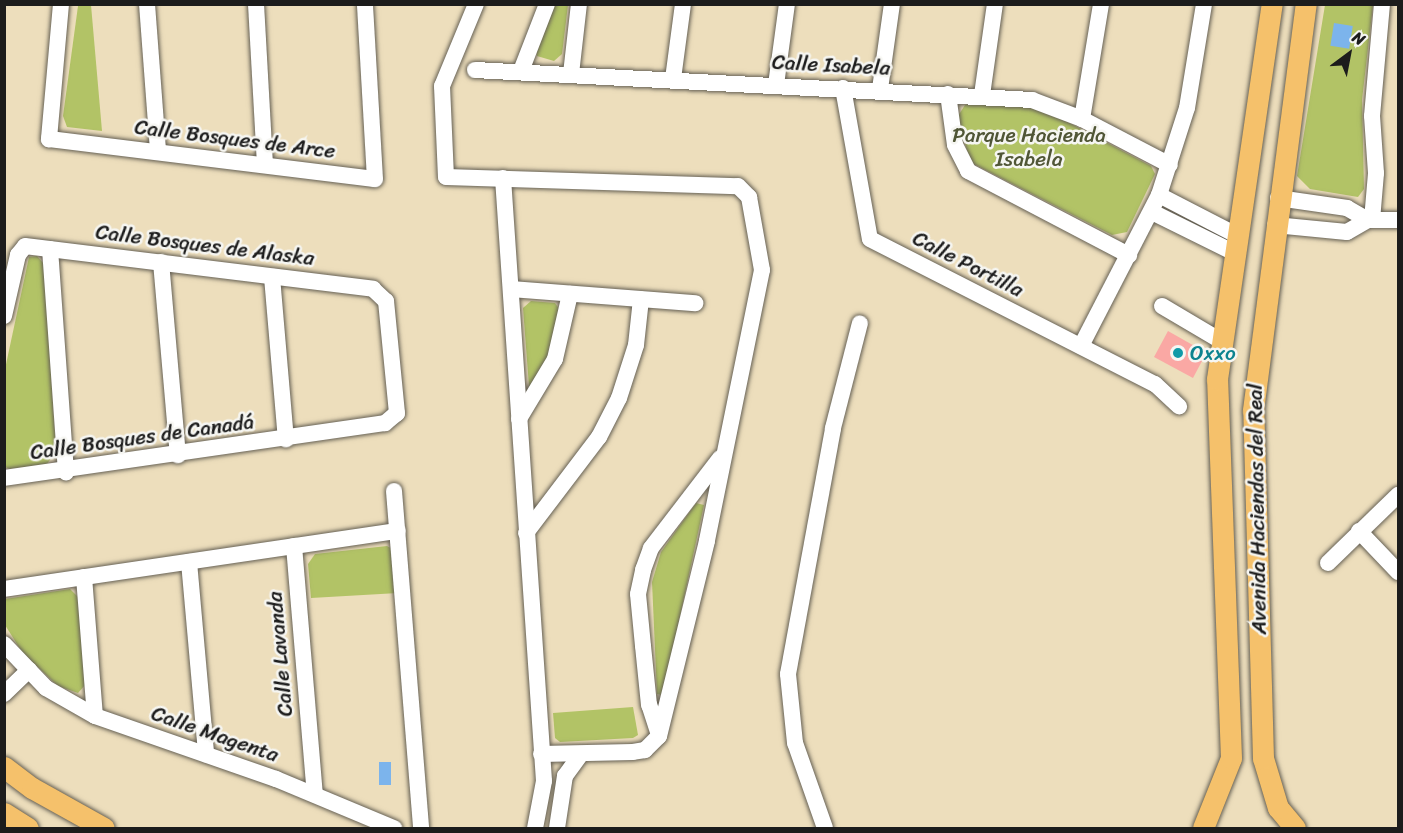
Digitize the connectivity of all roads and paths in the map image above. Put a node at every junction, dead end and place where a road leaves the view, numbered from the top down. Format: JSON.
{"nodes":[{"id":1,"x":61,"y":4,"type":"edge"},
{"id":2,"x":147,"y":4,"type":"edge"},
{"id":3,"x":256,"y":4,"type":"edge"},
{"id":4,"x":365,"y":4,"type":"edge"},
{"id":5,"x":476,"y":4,"type":"edge"},
{"id":6,"x":547,"y":4,"type":"edge"},
{"id":7,"x":579,"y":4,"type":"edge"},
{"id":8,"x":683,"y":4,"type":"edge"},
{"id":9,"x":787,"y":4,"type":"edge"},
{"id":10,"x":892,"y":4,"type":"edge"},
{"id":11,"x":995,"y":4,"type":"edge"},
{"id":12,"x":1101,"y":4,"type":"edge"},
{"id":13,"x":1204,"y":4,"type":"edge"},
{"id":14,"x":1382,"y":4,"type":"edge"},
{"id":15,"x":1272,"y":6,"type":"edge"},
{"id":16,"x":1306,"y":9,"type":"edge"},
{"id":17,"x":475,"y":70,"type":"dead end"},
{"id":18,"x":521,"y":71,"type":"junction"},
{"id":19,"x":571,"y":74,"type":"junction"},
{"id":20,"x":673,"y":79,"type":"junction"},
{"id":21,"x":776,"y":85,"type":"junction"},
{"id":22,"x":843,"y":88,"type":"junction"},
{"id":23,"x":880,"y":89,"type":"junction"},
{"id":24,"x":948,"y":94,"type":"junction"},
{"id":25,"x":982,"y":95,"type":"junction"},
{"id":26,"x":1082,"y":119,"type":"junction"},
{"id":27,"x":158,"y":152,"type":"junction"},
{"id":28,"x":265,"y":163,"type":"junction"},
{"id":29,"x":1170,"y":165,"type":"junction"},
{"id":30,"x":503,"y":178,"type":"junction"},
{"id":31,"x":1160,"y":195,"type":"junction"},
{"id":32,"x":1278,"y":198,"type":"junction"},
{"id":33,"x":1322,"y":204,"type":"junction"},
{"id":34,"x":1152,"y":212,"type":"junction"},
{"id":35,"x":1370,"y":220,"type":"junction"},
{"id":36,"x":1398,"y":220,"type":"edge"},
{"id":37,"x":1275,"y":225,"type":"junction"},
{"id":38,"x":1205,"y":230,"type":"junction"},
{"id":39,"x":1320,"y":230,"type":"junction"},
{"id":40,"x":1236,"y":244,"type":"junction"},
{"id":41,"x":50,"y":249,"type":"junction"},
{"id":42,"x":1129,"y":255,"type":"junction"},
{"id":43,"x":161,"y":262,"type":"junction"},
{"id":44,"x":272,"y":277,"type":"junction"},
{"id":45,"x":511,"y":289,"type":"junction"},
{"id":46,"x":381,"y":294,"type":"joint"},
{"id":47,"x":570,"y":294,"type":"junction"},
{"id":48,"x":641,"y":299,"type":"junction"},
{"id":49,"x":695,"y":303,"type":"dead end"},
{"id":50,"x":1162,"y":306,"type":"dead end"},
{"id":51,"x":4,"y":316,"type":"edge"},
{"id":52,"x":860,"y":322,"type":"dead end"},
{"id":53,"x":1221,"y":341,"type":"junction"},
{"id":54,"x":1081,"y":346,"type":"junction"},
{"id":55,"x":1179,"y":406,"type":"dead end"},
{"id":56,"x":519,"y":419,"type":"junction"},
{"id":57,"x":286,"y":439,"type":"junction"},
{"id":58,"x":178,"y":455,"type":"junction"},
{"id":59,"x":721,"y":456,"type":"junction"},
{"id":60,"x":66,"y":472,"type":"junction"},
{"id":61,"x":4,"y":478,"type":"edge"},
{"id":62,"x":394,"y":491,"type":"dead end"},
{"id":63,"x":1398,"y":495,"type":"edge"},
{"id":64,"x":1222,"y":524,"type":"junction"},
{"id":65,"x":1254,"y":524,"type":"junction"},
{"id":66,"x":398,"y":531,"type":"junction"},
{"id":67,"x":1359,"y":531,"type":"junction"},
{"id":68,"x":526,"y":533,"type":"junction"},
{"id":69,"x":294,"y":546,"type":"junction"},
{"id":70,"x":189,"y":562,"type":"junction"},
{"id":71,"x":1328,"y":563,"type":"dead end"},
{"id":72,"x":1398,"y":572,"type":"edge"},
{"id":73,"x":84,"y":578,"type":"junction"},
{"id":74,"x":4,"y":589,"type":"edge"},
{"id":75,"x":6,"y":649,"type":"edge"},
{"id":76,"x":29,"y":670,"type":"junction"},
{"id":77,"x":4,"y":694,"type":"edge"},
{"id":78,"x":95,"y":716,"type":"junction"},
{"id":79,"x":659,"y":736,"type":"junction"},
{"id":80,"x":206,"y":754,"type":"junction"},
{"id":81,"x":540,"y":754,"type":"junction"},
{"id":82,"x":580,"y":755,"type":"junction"},
{"id":83,"x":4,"y":767,"type":"edge"},
{"id":84,"x":315,"y":794,"type":"junction"},
{"id":85,"x":4,"y":813,"type":"edge"},
{"id":86,"x":28,"y":828,"type":"edge"},
{"id":87,"x":105,"y":828,"type":"edge"},
{"id":88,"x":394,"y":828,"type":"edge"},
{"id":89,"x":421,"y":828,"type":"edge"},
{"id":90,"x":535,"y":828,"type":"edge"},
{"id":91,"x":557,"y":828,"type":"edge"},
{"id":92,"x":825,"y":828,"type":"edge"},
{"id":93,"x":1203,"y":828,"type":"edge"},
{"id":94,"x":1295,"y":828,"type":"edge"}],
"edges":[{"from":1,"to":27,"type":"street","name":"Calle Bosques de Arce"},
{"from":2,"to":27,"type":"street"},
{"from":3,"to":28,"type":"street"},
{"from":4,"to":28,"type":"street","name":"Calle Bosques de Arce"},
{"from":5,"to":30,"type":"street"},
{"from":6,"to":18,"type":"street"},
{"from":7,"to":19,"type":"street"},
{"from":8,"to":20,"type":"street"},
{"from":9,"to":21,"type":"street"},
{"from":10,"to":23,"type":"street"},
{"from":11,"to":25,"type":"street"},
{"from":12,"to":26,"type":"street"},
{"from":13,"to":29,"type":"street"},
{"from":14,"to":35,"type":"street"},
{"from":15,"to":16,"type":"main road"},
{"from":15,"to":40,"type":"main road","name":"Avenida Haciendas del Real"},
{"from":16,"to":32,"type":"main road","name":"Avenida Haciendas del Real"},
{"from":17,"to":18,"type":"street","name":"Calle Isabela"},
{"from":18,"to":19,"type":"street","name":"Calle Isabela"},
{"from":19,"to":20,"type":"street","name":"Calle Isabela"},
{"from":20,"to":21,"type":"street","name":"Calle Isabela"},
{"from":21,"to":22,"type":"street","name":"Calle Isabela"},
{"from":22,"to":23,"type":"street","name":"Calle Isabela"},
{"from":22,"to":54,"type":"street","name":"Calle Portilla"},
{"from":23,"to":24,"type":"street","name":"Calle Isabela"},
{"from":24,"to":25,"type":"street","name":"Calle Isabela"},
{"from":24,"to":42,"type":"street"},
{"from":25,"to":26,"type":"street","name":"Calle Isabela"},
{"from":26,"to":29,"type":"street","name":"Calle Isabela"},
{"from":27,"to":28,"type":"street","name":"Calle Bosques de Arce"},
{"from":29,"to":31,"type":"street"},
{"from":30,"to":45,"type":"street"},
{"from":30,"to":59,"type":"street"},
{"from":31,"to":34,"type":"street"},
{"from":31,"to":38,"type":"street"},
{"from":32,"to":33,"type":"street"},
{"from":32,"to":37,"type":"main road","name":"Avenida Haciendas del Real"},
{"from":33,"to":35,"type":"street"},
{"from":33,"to":39,"type":"street"},
{"from":34,"to":38,"type":"street"},
{"from":34,"to":42,"type":"street"},
{"from":35,"to":36,"type":"street"},
{"from":35,"to":39,"type":"street"},
{"from":37,"to":39,"type":"street"},
{"from":37,"to":65,"type":"main road","name":"Avenida Haciendas del Real"},
{"from":38,"to":40,"type":"street"},
{"from":40,"to":53,"type":"main road","name":"Avenida Haciendas del Real"},
{"from":41,"to":43,"type":"street","name":"Calle Bosques de Alaska"},
{"from":41,"to":51,"type":"street","name":"Calle Bosques de Alaska"},
{"from":41,"to":60,"type":"street"},
{"from":42,"to":54,"type":"street"},
{"from":43,"to":44,"type":"street","name":"Calle Bosques de Alaska"},
{"from":43,"to":58,"type":"street"},
{"from":44,"to":46,"type":"street","name":"Calle Bosques de Alaska"},
{"from":44,"to":57,"type":"street","name":"Calle Bosques de Canadá"},
{"from":45,"to":47,"type":"street"},
{"from":45,"to":56,"type":"street"},
{"from":46,"to":57,"type":"street","name":"Calle Bosques de Canadá"},
{"from":47,"to":48,"type":"street"},
{"from":47,"to":56,"type":"street"},
{"from":48,"to":49,"type":"street"},
{"from":48,"to":68,"type":"street"},
{"from":50,"to":53,"type":"street"},
{"from":52,"to":92,"type":"street"},
{"from":53,"to":64,"type":"main road","name":"Avenida Haciendas del Real"},
{"from":54,"to":55,"type":"street","name":"Calle Portilla"},
{"from":56,"to":68,"type":"street"},
{"from":57,"to":58,"type":"street","name":"Calle Bosques de Canadá"},
{"from":58,"to":60,"type":"street","name":"Calle Bosques de Canadá"},
{"from":59,"to":79,"type":"street"},
{"from":59,"to":79,"type":"street"},
{"from":60,"to":61,"type":"street","name":"Calle Bosques de Canadá"},
{"from":62,"to":66,"type":"street"},
{"from":63,"to":67,"type":"street"},
{"from":64,"to":65,"type":"main road"},
{"from":64,"to":93,"type":"main road","name":"Avenida Haciendas del Real"},
{"from":65,"to":94,"type":"main road","name":"Avenida Haciendas del Real"},
{"from":66,"to":69,"type":"street"},
{"from":66,"to":89,"type":"street"},
{"from":67,"to":71,"type":"street"},
{"from":67,"to":72,"type":"street"},
{"from":68,"to":81,"type":"street"},
{"from":69,"to":70,"type":"street"},
{"from":69,"to":84,"type":"street","name":"Calle Lavanda"},
{"from":70,"to":73,"type":"street"},
{"from":70,"to":80,"type":"street"},
{"from":73,"to":74,"type":"street"},
{"from":73,"to":78,"type":"street"},
{"from":75,"to":76,"type":"street","name":"Calle Magenta"},
{"from":76,"to":77,"type":"street"},
{"from":76,"to":78,"type":"street","name":"Calle Magenta"},
{"from":78,"to":80,"type":"street","name":"Calle Magenta"},
{"from":79,"to":82,"type":"street"},
{"from":80,"to":84,"type":"street","name":"Calle Magenta"},
{"from":81,"to":82,"type":"street"},
{"from":81,"to":90,"type":"street"},
{"from":82,"to":91,"type":"street"},
{"from":83,"to":87,"type":"main road"},
{"from":84,"to":88,"type":"street","name":"Calle Magenta"},
{"from":85,"to":86,"type":"main road"}]}
